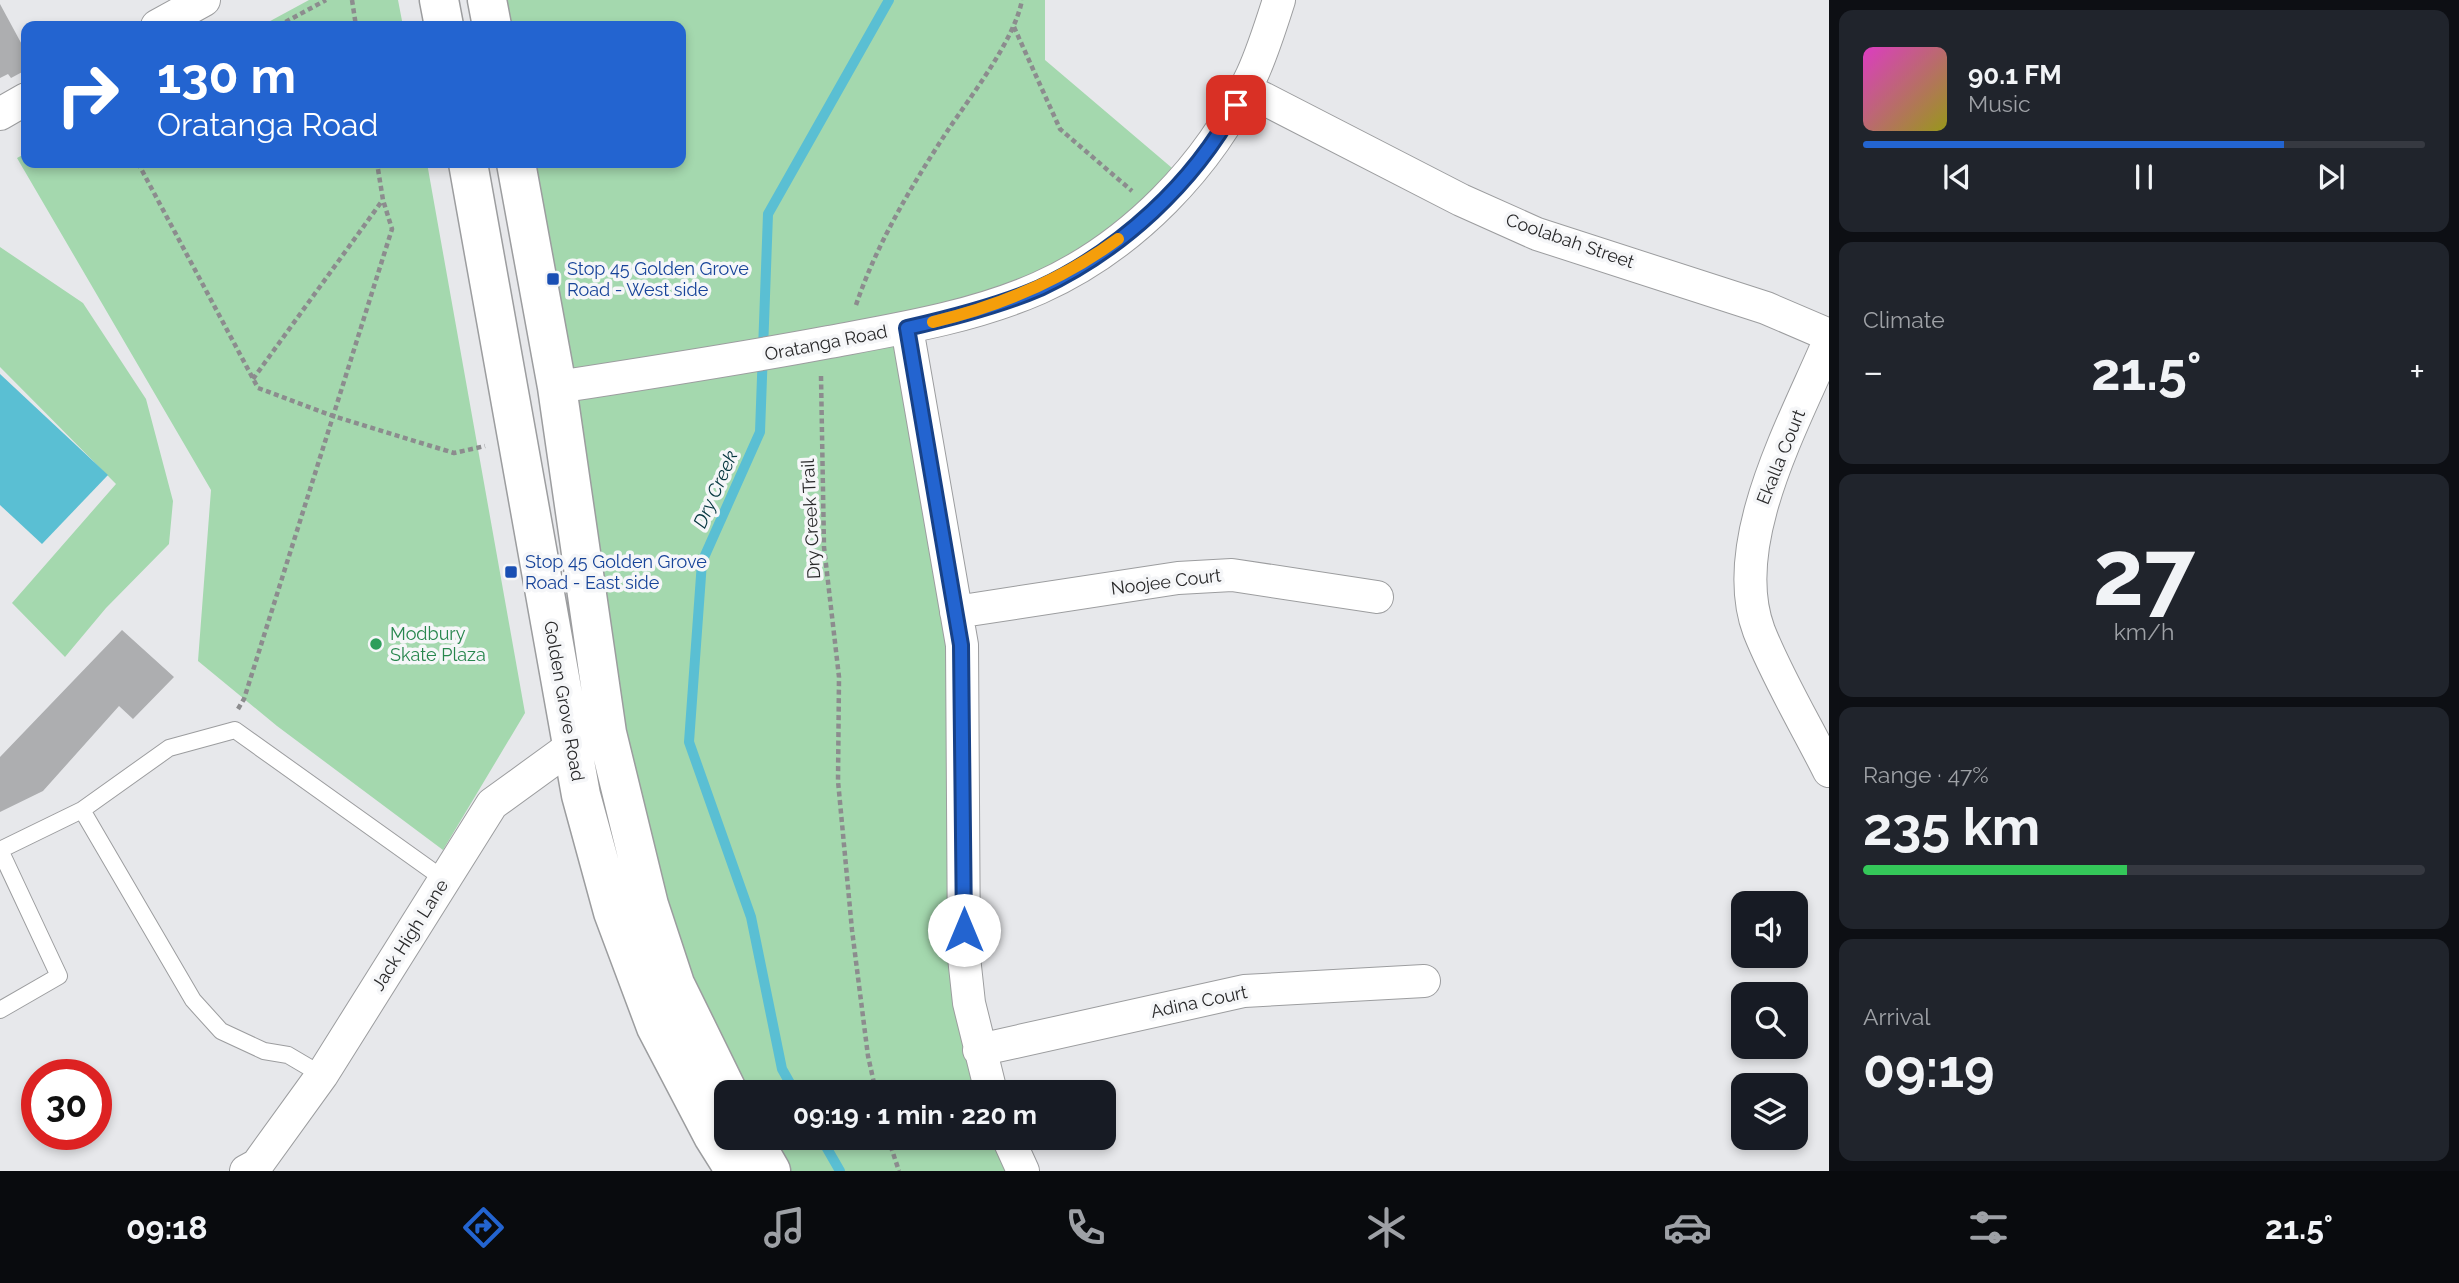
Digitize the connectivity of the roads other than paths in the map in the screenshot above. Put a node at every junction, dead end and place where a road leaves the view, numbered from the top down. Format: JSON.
{"nodes":[{"id":1,"x":204,"y":0,"type":"edge"},
{"id":2,"x":439,"y":0,"type":"edge"},
{"id":3,"x":487,"y":0,"type":"edge"},
{"id":4,"x":1279,"y":0,"type":"edge"},
{"id":5,"x":166,"y":21,"type":"edge"},
{"id":6,"x":443,"y":21,"type":"edge"},
{"id":7,"x":491,"y":21,"type":"edge"},
{"id":8,"x":1245,"y":89,"type":"junction"},
{"id":9,"x":21,"y":102,"type":"edge"},
{"id":10,"x":0,"y":114,"type":"edge"},
{"id":11,"x":469,"y":168,"type":"edge"},
{"id":12,"x":517,"y":168,"type":"edge"},
{"id":13,"x":907,"y":328,"type":"junction"},
{"id":14,"x":1829,"y":335,"type":"edge"},
{"id":15,"x":1829,"y":341,"type":"edge"},
{"id":16,"x":557,"y":387,"type":"junction"},
{"id":17,"x":509,"y":394,"type":"junction"},
{"id":18,"x":1377,"y":597,"type":"dead end"},
{"id":19,"x":956,"y":612,"type":"junction"},
{"id":20,"x":589,"y":740,"type":"junction"},
{"id":21,"x":1829,"y":771,"type":"edge"},
{"id":22,"x":82,"y":810,"type":"junction"},
{"id":23,"x":0,"y":850,"type":"edge"},
{"id":24,"x":445,"y":880,"type":"junction"},
{"id":25,"x":1424,"y":981,"type":"dead end"},
{"id":26,"x":0,"y":1010,"type":"edge"},
{"id":27,"x":674,"y":1023,"type":"junction"},
{"id":28,"x":979,"y":1050,"type":"junction"},
{"id":29,"x":322,"y":1075,"type":"junction"},
{"id":30,"x":719,"y":1080,"type":"edge"},
{"id":31,"x":988,"y":1080,"type":"edge"},
{"id":32,"x":759,"y":1150,"type":"edge"},
{"id":33,"x":1013,"y":1150,"type":"edge"},
{"id":34,"x":246,"y":1171,"type":"edge"},
{"id":35,"x":735,"y":1171,"type":"edge"},
{"id":36,"x":771,"y":1171,"type":"edge"},
{"id":37,"x":1023,"y":1171,"type":"edge"}],
"edges":[{"from":1,"to":5,"type":"street"},
{"from":2,"to":6,"type":"main road"},
{"from":3,"to":7,"type":"main road"},
{"from":4,"to":8,"type":"street","name":"Oratanga Road"},
{"from":8,"to":13,"type":"street","name":"Oratanga Road"},
{"from":8,"to":14,"type":"street","name":"Coolabah Street"},
{"from":9,"to":10,"type":"street"},
{"from":11,"to":17,"type":"main road","name":"Golden Grove Road"},
{"from":12,"to":16,"type":"main road","name":"Golden Grove Road"},
{"from":13,"to":16,"type":"street","name":"Oratanga Road"},
{"from":13,"to":19,"type":"street"},
{"from":15,"to":21,"type":"street","name":"Ekalla Court"},
{"from":16,"to":17,"type":"main road"},
{"from":16,"to":20,"type":"main road","name":"Golden Grove Road"},
{"from":17,"to":20,"type":"main road","name":"Golden Grove Road"},
{"from":18,"to":19,"type":"street","name":"Noojee Court"},
{"from":19,"to":28,"type":"street"},
{"from":20,"to":24,"type":"street","name":"Jack High Lane"},
{"from":20,"to":27,"type":"main road","name":"Golden Grove Road"},
{"from":22,"to":23,"type":"lane"},
{"from":22,"to":24,"type":"lane"},
{"from":22,"to":29,"type":"lane"},
{"from":23,"to":26,"type":"lane"},
{"from":24,"to":29,"type":"street","name":"Jack High Lane"},
{"from":25,"to":28,"type":"street","name":"Adina Court"},
{"from":27,"to":30,"type":"main road","name":"Golden Grove Road"},
{"from":27,"to":35,"type":"main road","name":"Golden Grove Road"},
{"from":28,"to":31,"type":"street"},
{"from":29,"to":34,"type":"street","name":"Jack High Lane"},
{"from":32,"to":36,"type":"main road"},
{"from":33,"to":37,"type":"street"}]}
